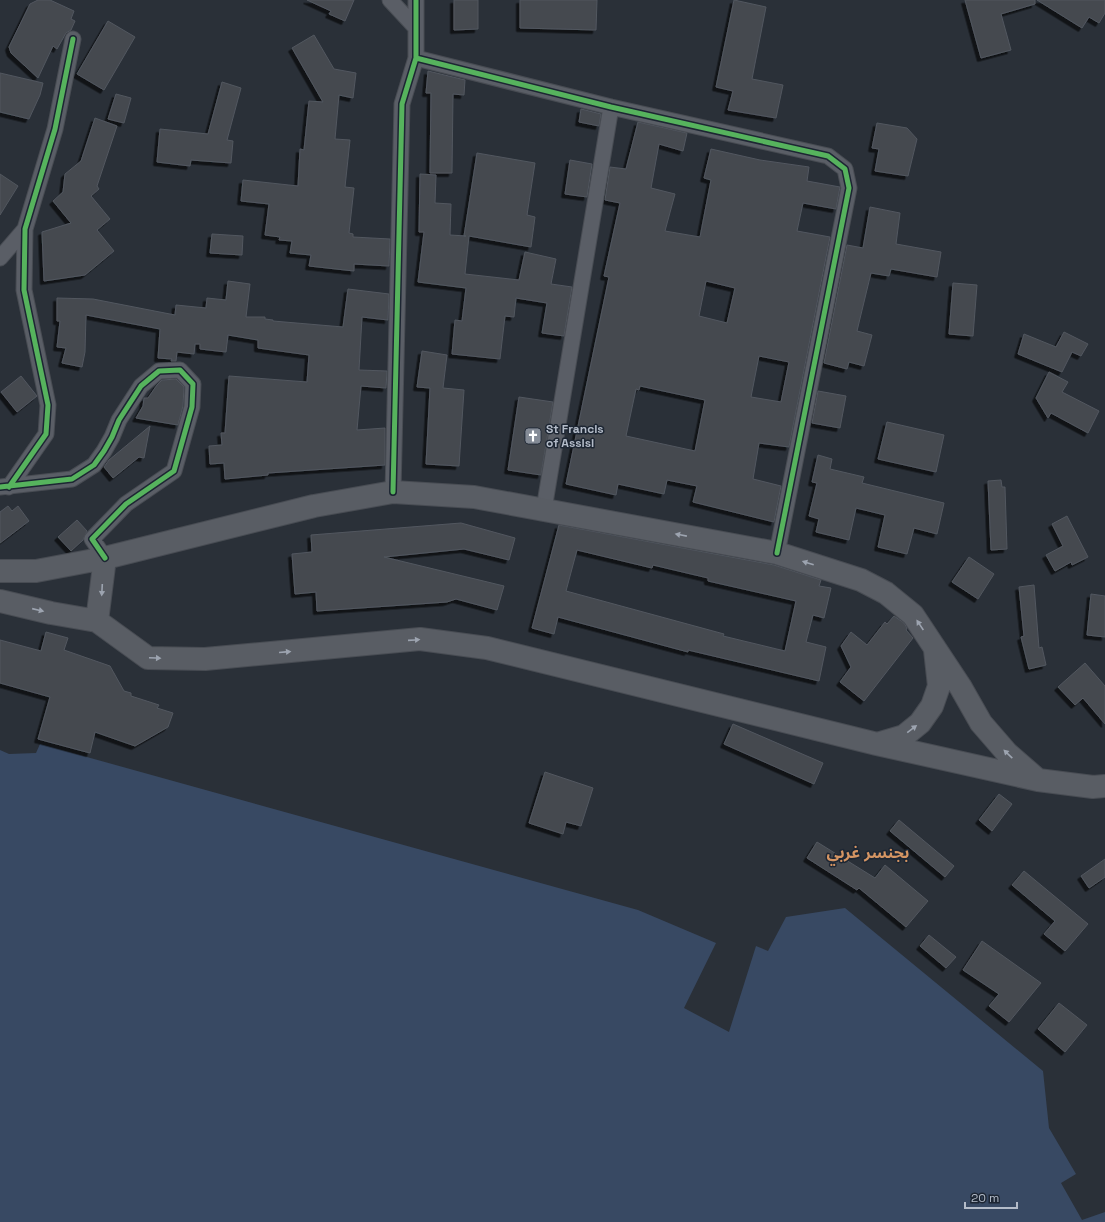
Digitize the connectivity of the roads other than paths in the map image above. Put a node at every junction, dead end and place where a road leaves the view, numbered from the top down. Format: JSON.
{"nodes":[{"id":1,"x":390,"y":0,"type":"edge"},
{"id":2,"x":416,"y":0,"type":"edge"},
{"id":3,"x":416,"y":28,"type":"junction"},
{"id":4,"x":73,"y":39,"type":"dead end"},
{"id":5,"x":416,"y":58,"type":"junction"},
{"id":6,"x":612,"y":107,"type":"junction"},
{"id":7,"x":25,"y":229,"type":"junction"},
{"id":8,"x":0,"y":258,"type":"edge"},
{"id":9,"x":5,"y":487,"type":"edge"},
{"id":10,"x":393,"y":492,"type":"junction"},
{"id":11,"x":544,"y":509,"type":"junction"},
{"id":12,"x":777,"y":554,"type":"junction"},
{"id":13,"x":105,"y":558,"type":"junction"},
{"id":14,"x":0,"y":571,"type":"edge"},
{"id":15,"x":0,"y":601,"type":"edge"},
{"id":16,"x":97,"y":621,"type":"junction"},
{"id":17,"x":934,"y":646,"type":"junction"},
{"id":18,"x":877,"y":744,"type":"junction"},
{"id":19,"x":1038,"y":780,"type":"junction"},
{"id":20,"x":1105,"y":786,"type":"edge"}],
"edges":[{"from":1,"to":3,"type":"street"},
{"from":2,"to":3,"type":"street"},
{"from":3,"to":5,"type":"street"},
{"from":4,"to":7,"type":"street"},
{"from":5,"to":6,"type":"street"},
{"from":5,"to":10,"type":"street"},
{"from":6,"to":11,"type":"street"},
{"from":6,"to":12,"type":"street"},
{"from":7,"to":8,"type":"street"},
{"from":7,"to":9,"type":"street"},
{"from":9,"to":13,"type":"street"},
{"from":10,"to":11,"type":"main road"},
{"from":10,"to":13,"type":"main road"},
{"from":12,"to":11,"type":"main road","one_way":true},
{"from":17,"to":12,"type":"main road","one_way":true},
{"from":13,"to":14,"type":"main road"},
{"from":13,"to":16,"type":"main road","one_way":true},
{"from":15,"to":16,"type":"main road","one_way":true},
{"from":16,"to":18,"type":"main road","one_way":true},
{"from":18,"to":17,"type":"main road","one_way":true},
{"from":19,"to":17,"type":"main road","one_way":true},
{"from":18,"to":19,"type":"main road"},
{"from":19,"to":20,"type":"main road"}]}
